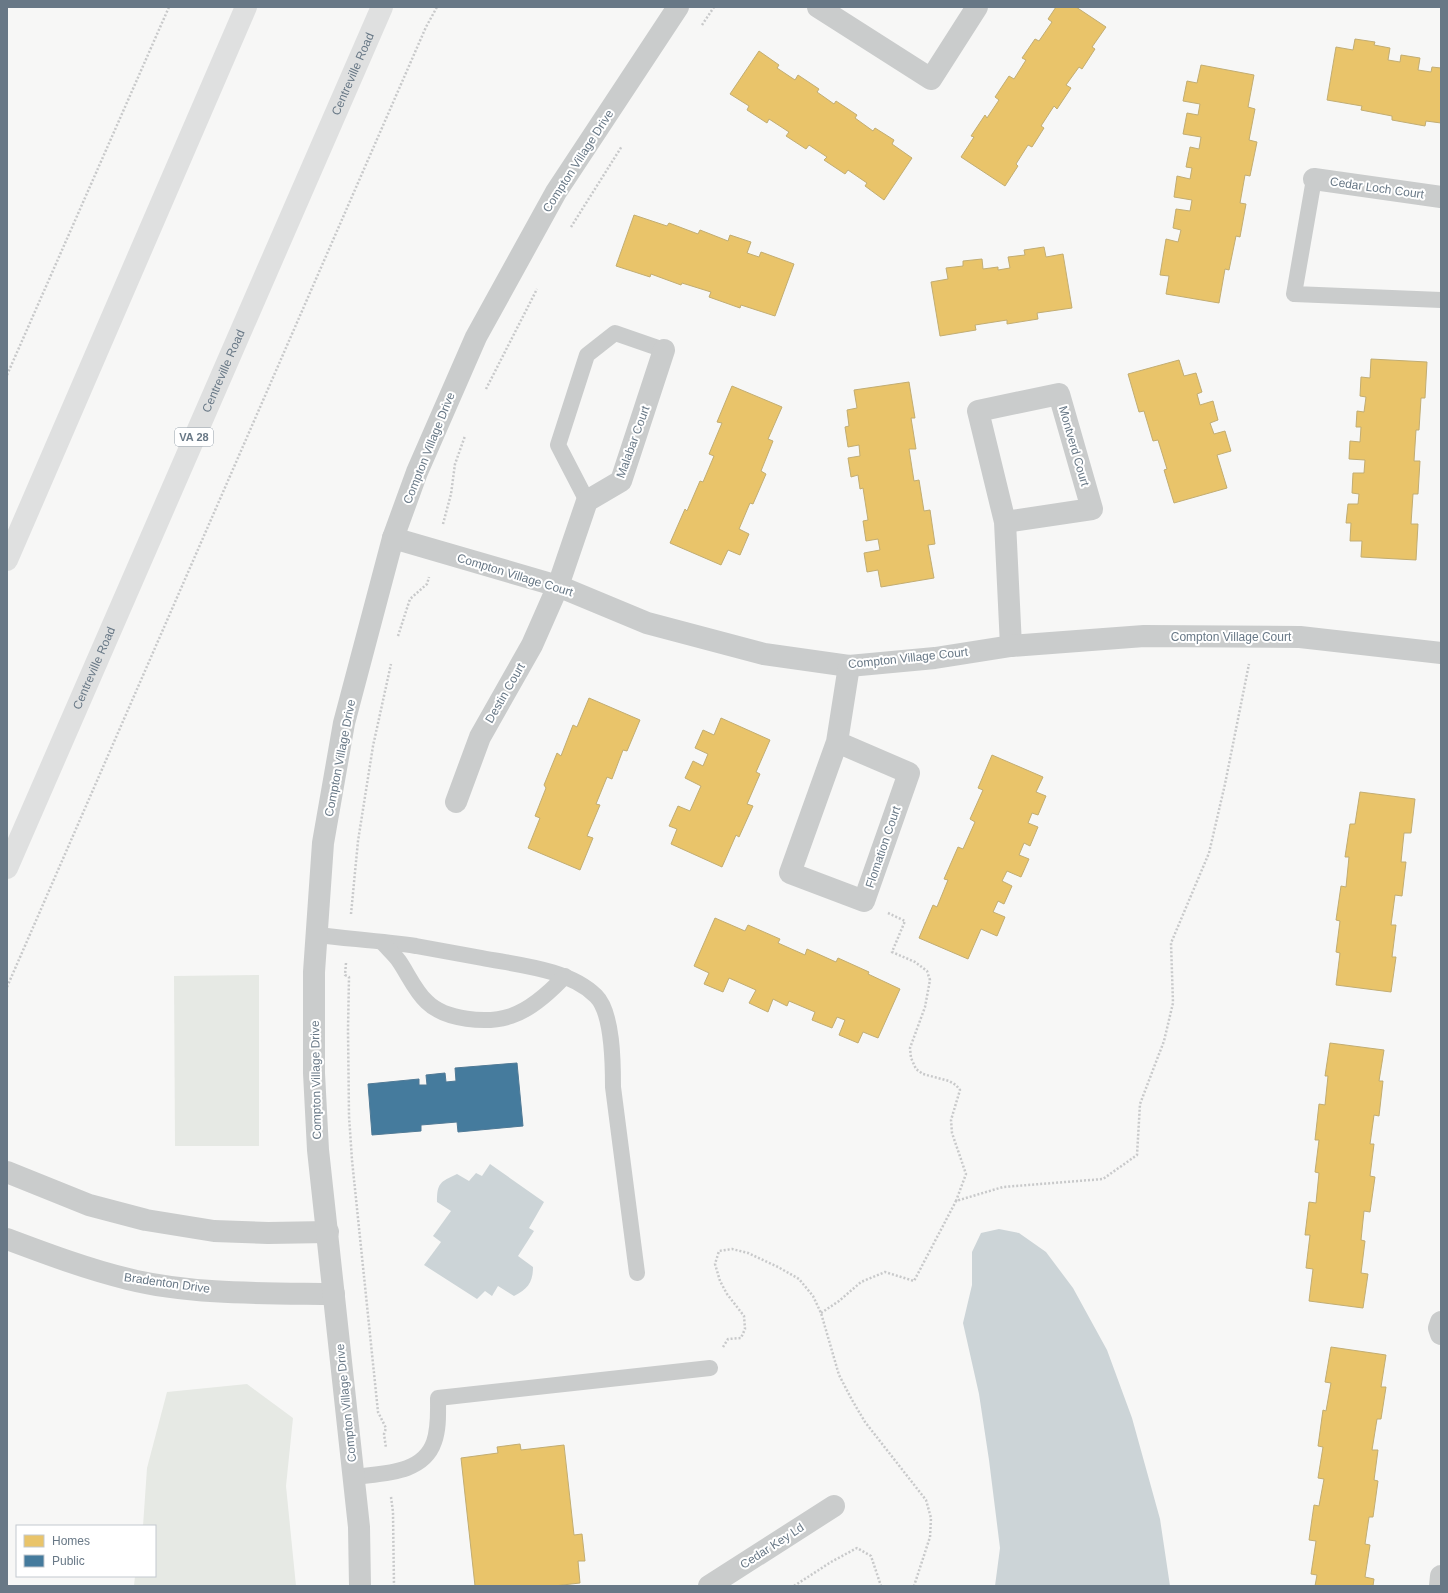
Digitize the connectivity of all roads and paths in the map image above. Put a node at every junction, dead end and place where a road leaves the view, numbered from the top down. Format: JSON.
{"nodes":[{"id":1,"x":169,"y":7,"type":"edge"},
{"id":2,"x":246,"y":7,"type":"edge"},
{"id":3,"x":382,"y":7,"type":"edge"},
{"id":4,"x":436,"y":7,"type":"edge"},
{"id":5,"x":678,"y":7,"type":"edge"},
{"id":6,"x":818,"y":7,"type":"edge"},
{"id":7,"x":977,"y":7,"type":"edge"},
{"id":8,"x":1314,"y":179,"type":"joint"},
{"id":9,"x":1441,"y":198,"type":"edge"},
{"id":10,"x":1441,"y":300,"type":"edge"},
{"id":11,"x":664,"y":350,"type":"joint"},
{"id":12,"x":7,"y":375,"type":"edge"},
{"id":13,"x":587,"y":501,"type":"junction"},
{"id":14,"x":1005,"y":522,"type":"junction"},
{"id":15,"x":393,"y":538,"type":"junction"},
{"id":16,"x":7,"y":560,"type":"edge"},
{"id":17,"x":558,"y":586,"type":"junction"},
{"id":18,"x":1250,"y":636,"type":"junction"},
{"id":19,"x":1011,"y":646,"type":"junction"},
{"id":20,"x":1441,"y":653,"type":"edge"},
{"id":21,"x":849,"y":666,"type":"junction"},
{"id":22,"x":838,"y":742,"type":"junction"},
{"id":23,"x":456,"y":802,"type":"dead end"},
{"id":24,"x":7,"y":868,"type":"edge"},
{"id":25,"x":864,"y":901,"type":"junction"},
{"id":26,"x":317,"y":935,"type":"junction"},
{"id":27,"x":383,"y":943,"type":"junction"},
{"id":28,"x":564,"y":976,"type":"junction"},
{"id":29,"x":7,"y":987,"type":"edge"},
{"id":30,"x":7,"y":1172,"type":"edge"},
{"id":31,"x":956,"y":1201,"type":"junction"},
{"id":32,"x":328,"y":1232,"type":"junction"},
{"id":33,"x":7,"y":1239,"type":"edge"},
{"id":34,"x":637,"y":1273,"type":"dead end"},
{"id":35,"x":334,"y":1294,"type":"junction"},
{"id":36,"x":821,"y":1312,"type":"junction"},
{"id":37,"x":1441,"y":1322,"type":"edge"},
{"id":38,"x":1441,"y":1334,"type":"edge"},
{"id":39,"x":710,"y":1368,"type":"joint"},
{"id":40,"x":354,"y":1477,"type":"junction"},
{"id":41,"x":834,"y":1506,"type":"dead end"},
{"id":42,"x":1441,"y":1576,"type":"edge"},
{"id":43,"x":360,"y":1586,"type":"edge"},
{"id":44,"x":709,"y":1586,"type":"edge"},
{"id":45,"x":794,"y":1586,"type":"edge"},
{"id":46,"x":881,"y":1586,"type":"edge"},
{"id":47,"x":914,"y":1586,"type":"edge"},
{"id":48,"x":1440,"y":1586,"type":"edge"}],
"edges":[{"from":1,"to":12,"type":"path"},
{"from":2,"to":16,"type":"highway"},
{"from":3,"to":24,"type":"highway","name":"Centreville Road","number":"VA 28"},
{"from":4,"to":29,"type":"path"},
{"from":5,"to":15,"type":"street","name":"Compton Village Drive"},
{"from":6,"to":7,"type":"street"},
{"from":8,"to":9,"type":"street","name":"Cedar Loch Court"},
{"from":8,"to":10,"type":"lane"},
{"from":11,"to":13,"type":"street","name":"Malabar Court"},
{"from":11,"to":13,"type":"lane"},
{"from":13,"to":17,"type":"street"},
{"from":14,"to":14,"type":"street","name":"Montverd Court"},
{"from":14,"to":19,"type":"street","name":"Montverd Court"},
{"from":15,"to":17,"type":"street","name":"Compton Village Court"},
{"from":15,"to":26,"type":"street","name":"Compton Village Drive"},
{"from":17,"to":21,"type":"street","name":"Compton Village Court"},
{"from":17,"to":23,"type":"street","name":"Destin Court"},
{"from":18,"to":19,"type":"street","name":"Compton Village Court"},
{"from":18,"to":20,"type":"street","name":"Compton Village Court"},
{"from":18,"to":31,"type":"path"},
{"from":19,"to":21,"type":"street","name":"Compton Village Court"},
{"from":21,"to":22,"type":"street","name":"Flomation Court"},
{"from":22,"to":25,"type":"street","name":"Flomation Court"},
{"from":22,"to":25,"type":"street","name":"Flomation Court"},
{"from":25,"to":31,"type":"path"},
{"from":26,"to":27,"type":"lane"},
{"from":26,"to":32,"type":"street","name":"Compton Village Drive"},
{"from":27,"to":28,"type":"lane"},
{"from":27,"to":28,"type":"lane"},
{"from":28,"to":34,"type":"lane"},
{"from":30,"to":32,"type":"street"},
{"from":31,"to":36,"type":"path"},
{"from":32,"to":35,"type":"street","name":"Compton Village Drive"},
{"from":33,"to":35,"type":"street","name":"Bradenton Drive"},
{"from":35,"to":40,"type":"street","name":"Compton Village Drive"},
{"from":36,"to":39,"type":"path"},
{"from":36,"to":47,"type":"path"},
{"from":37,"to":38,"type":"street"},
{"from":39,"to":40,"type":"lane"},
{"from":40,"to":43,"type":"street","name":"Compton Village Drive"},
{"from":41,"to":44,"type":"street","name":"Cedar Key Ld"},
{"from":42,"to":48,"type":"street"},
{"from":45,"to":46,"type":"path"}]}
